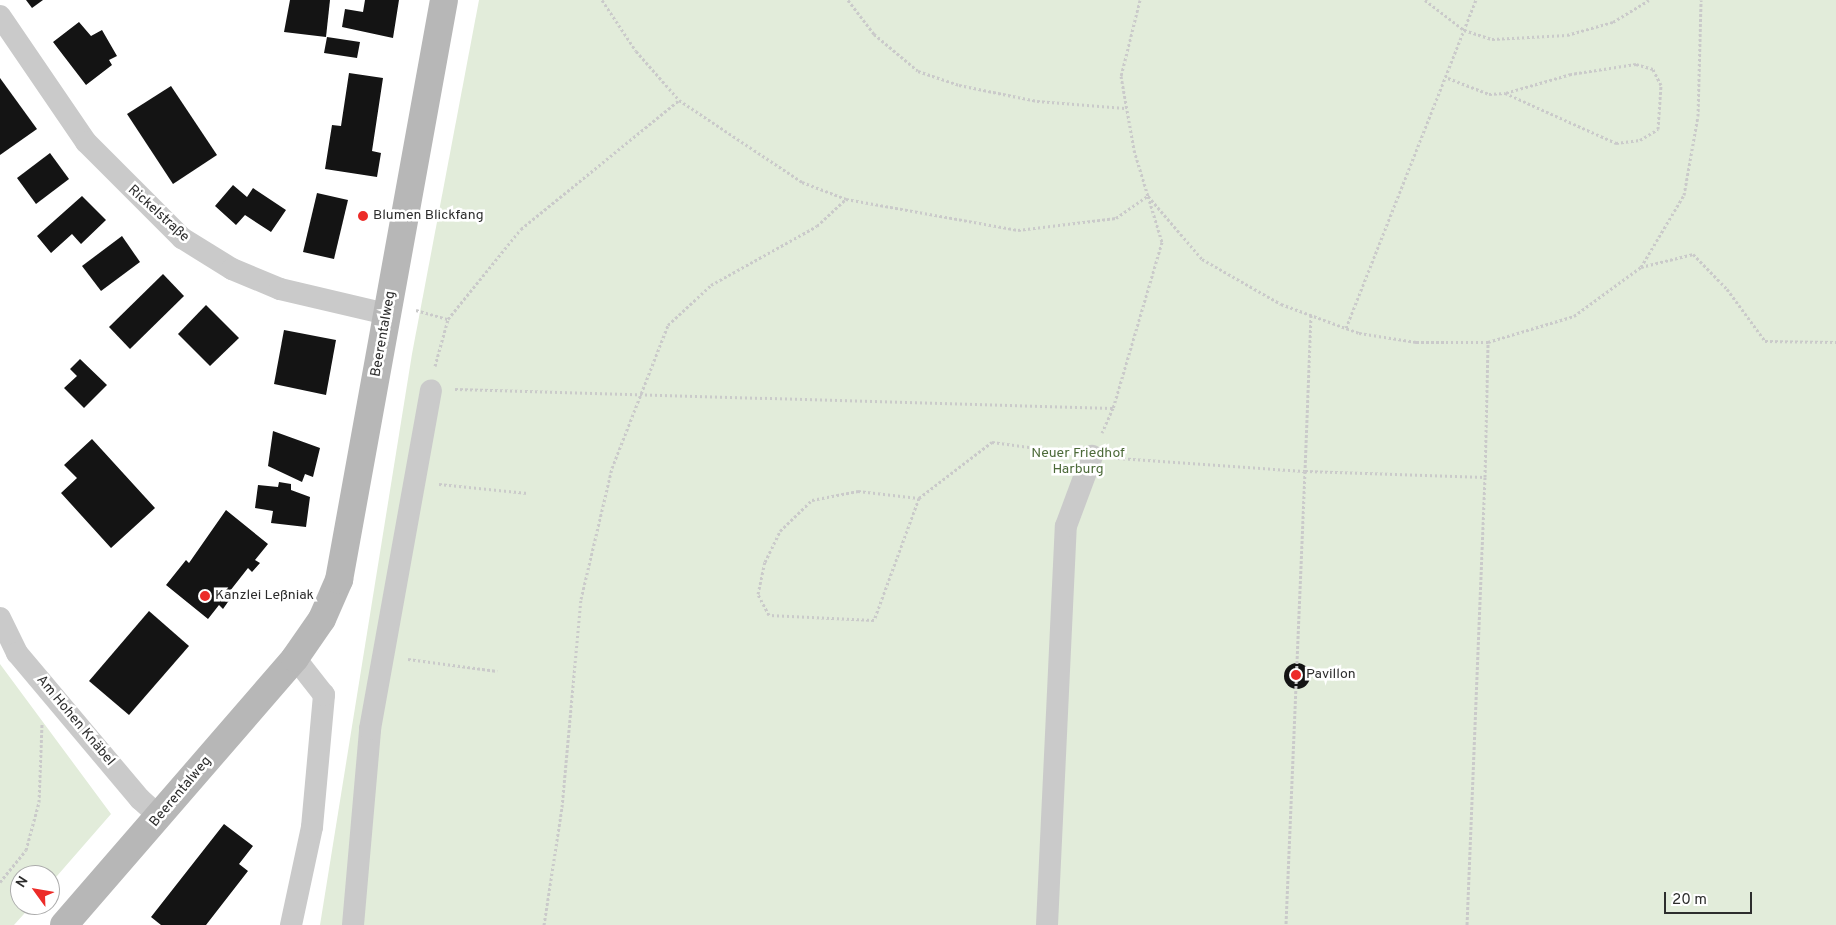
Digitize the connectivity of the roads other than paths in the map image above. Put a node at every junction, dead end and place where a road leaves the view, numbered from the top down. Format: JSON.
{"nodes":[{"id":1,"x":444,"y":0,"type":"edge"},
{"id":2,"x":0,"y":16,"type":"edge"},
{"id":3,"x":387,"y":314,"type":"junction"},
{"id":4,"x":431,"y":390,"type":"road end"},
{"id":5,"x":1092,"y":456,"type":"road end"},
{"id":6,"x":0,"y":618,"type":"edge"},
{"id":7,"x":295,"y":658,"type":"junction"},
{"id":8,"x":160,"y":817,"type":"junction"},
{"id":9,"x":64,"y":925,"type":"edge"},
{"id":10,"x":291,"y":925,"type":"edge"},
{"id":11,"x":353,"y":925,"type":"edge"},
{"id":12,"x":1047,"y":925,"type":"edge"}],
"edges":[{"from":1,"to":3,"type":"street","name":"Beerentalweg"},
{"from":2,"to":3,"type":"street","name":"Rickelstraße"},
{"from":3,"to":7,"type":"street","name":"Beerentalweg"},
{"from":4,"to":11,"type":"street"},
{"from":5,"to":12,"type":"street"},
{"from":6,"to":8,"type":"street","name":"Am Hohen Knäbel"},
{"from":7,"to":8,"type":"street","name":"Beerentalweg"},
{"from":7,"to":10,"type":"street"},
{"from":8,"to":9,"type":"street","name":"Beerentalweg"}]}
